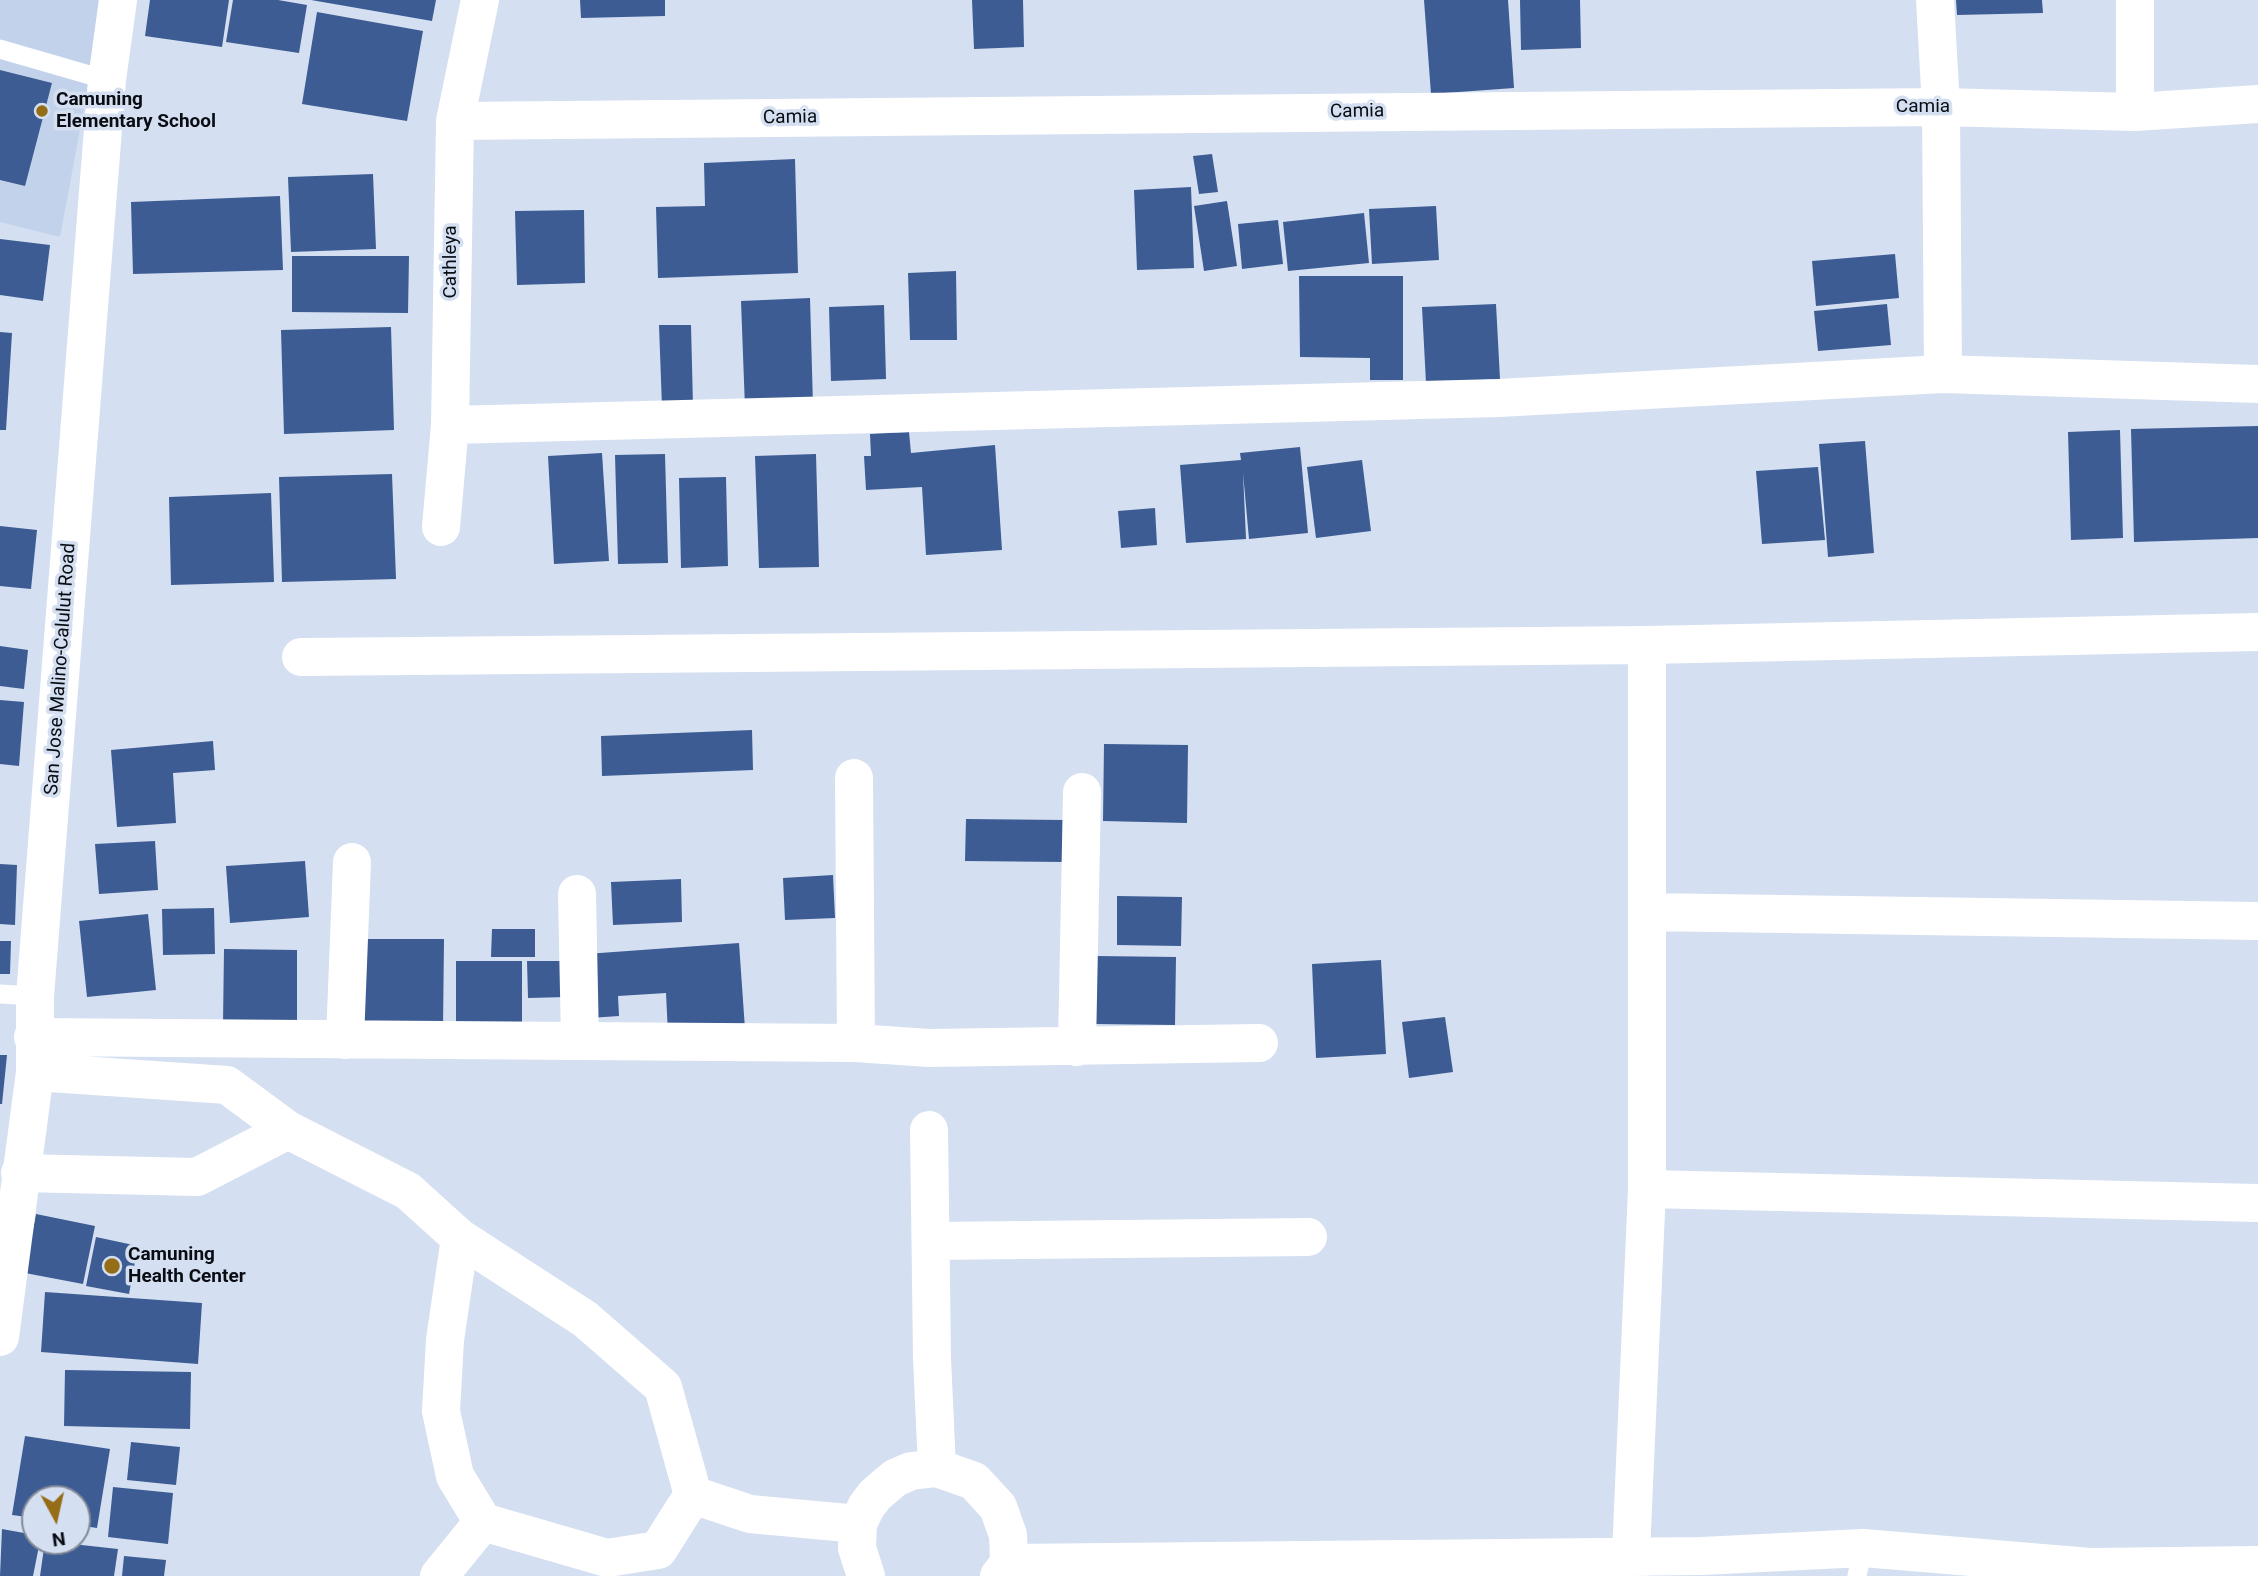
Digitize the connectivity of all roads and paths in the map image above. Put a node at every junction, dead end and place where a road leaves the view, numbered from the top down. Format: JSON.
{"nodes":[{"id":1,"x":118,"y":0,"type":"edge"},
{"id":2,"x":480,"y":0,"type":"edge"},
{"id":3,"x":1935,"y":0,"type":"edge"},
{"id":4,"x":2135,"y":0,"type":"edge"},
{"id":5,"x":0,"y":49,"type":"edge"},
{"id":6,"x":107,"y":80,"type":"junction"},
{"id":7,"x":2258,"y":104,"type":"edge"},
{"id":8,"x":1941,"y":107,"type":"junction"},
{"id":9,"x":2135,"y":112,"type":"junction"},
{"id":10,"x":455,"y":121,"type":"junction"},
{"id":11,"x":1944,"y":374,"type":"junction"},
{"id":12,"x":2258,"y":384,"type":"edge"},
{"id":13,"x":450,"y":425,"type":"junction"},
{"id":14,"x":441,"y":527,"type":"dead end"},
{"id":15,"x":2258,"y":632,"type":"edge"},
{"id":16,"x":1647,"y":645,"type":"junction"},
{"id":17,"x":300,"y":656,"type":"dead end"},
{"id":18,"x":854,"y":778,"type":"dead end"},
{"id":19,"x":1082,"y":792,"type":"dead end"},
{"id":20,"x":352,"y":862,"type":"dead end"},
{"id":21,"x":577,"y":894,"type":"dead end"},
{"id":22,"x":1647,"y":912,"type":"junction"},
{"id":23,"x":2258,"y":921,"type":"edge"},
{"id":24,"x":18,"y":995,"type":"edge"},
{"id":25,"x":345,"y":1040,"type":"junction"},
{"id":26,"x":580,"y":1041,"type":"junction"},
{"id":27,"x":856,"y":1043,"type":"junction"},
{"id":28,"x":1259,"y":1043,"type":"dead end"},
{"id":29,"x":1077,"y":1047,"type":"junction"},
{"id":30,"x":34,"y":1055,"type":"junction"},
{"id":31,"x":288,"y":1130,"type":"junction"},
{"id":32,"x":929,"y":1130,"type":"dead end"},
{"id":33,"x":20,"y":1173,"type":"junction"},
{"id":34,"x":1647,"y":1189,"type":"junction"},
{"id":35,"x":2258,"y":1203,"type":"edge"},
{"id":36,"x":1308,"y":1237,"type":"dead end"},
{"id":37,"x":460,"y":1238,"type":"junction"},
{"id":38,"x":931,"y":1241,"type":"junction"},
{"id":39,"x":0,"y":1337,"type":"edge"},
{"id":40,"x":937,"y":1468,"type":"junction"},
{"id":41,"x":693,"y":1495,"type":"junction"},
{"id":42,"x":483,"y":1522,"type":"junction"},
{"id":43,"x":858,"y":1524,"type":"junction"},
{"id":44,"x":1860,"y":1562,"type":"edge"},
{"id":45,"x":2258,"y":1565,"type":"edge"},
{"id":46,"x":1630,"y":1566,"type":"edge"},
{"id":47,"x":1705,"y":1566,"type":"edge"},
{"id":48,"x":1004,"y":1569,"type":"edge"},
{"id":49,"x":439,"y":1576,"type":"edge"},
{"id":50,"x":866,"y":1576,"type":"edge"}],
"edges":[{"from":1,"to":6,"type":"street","name":"San Jose Malino-Calulut Road"},
{"from":2,"to":10,"type":"street","name":"Cathleya"},
{"from":3,"to":8,"type":"street"},
{"from":4,"to":9,"type":"street"},
{"from":5,"to":6,"type":"lane"},
{"from":6,"to":24,"type":"street","name":"San Jose Malino-Calulut Road"},
{"from":7,"to":9,"type":"street","name":"Camia"},
{"from":8,"to":9,"type":"street","name":"Camia"},
{"from":8,"to":10,"type":"street","name":"Camia"},
{"from":8,"to":11,"type":"street"},
{"from":10,"to":13,"type":"street","name":"Cathleya"},
{"from":11,"to":12,"type":"street"},
{"from":11,"to":13,"type":"street"},
{"from":13,"to":14,"type":"street","name":"Cathleya"},
{"from":15,"to":16,"type":"street"},
{"from":16,"to":17,"type":"street"},
{"from":16,"to":22,"type":"street"},
{"from":18,"to":27,"type":"street"},
{"from":19,"to":29,"type":"street"},
{"from":20,"to":25,"type":"street"},
{"from":21,"to":26,"type":"street"},
{"from":22,"to":23,"type":"street"},
{"from":22,"to":34,"type":"street"},
{"from":24,"to":30,"type":"street","name":"San Jose Malino-Calulut Road"},
{"from":25,"to":26,"type":"street"},
{"from":25,"to":30,"type":"street"},
{"from":26,"to":27,"type":"street"},
{"from":27,"to":29,"type":"street"},
{"from":28,"to":29,"type":"street"},
{"from":30,"to":31,"type":"street"},
{"from":30,"to":33,"type":"street","name":"San Jose Malino-Calulut Road"},
{"from":31,"to":33,"type":"street"},
{"from":31,"to":37,"type":"street"},
{"from":32,"to":38,"type":"street"},
{"from":33,"to":39,"type":"street","name":"San Jose Malino-Calulut Road"},
{"from":34,"to":35,"type":"street"},
{"from":34,"to":46,"type":"street"},
{"from":36,"to":38,"type":"street"},
{"from":37,"to":41,"type":"street"},
{"from":37,"to":42,"type":"street"},
{"from":38,"to":40,"type":"street"},
{"from":40,"to":43,"type":"street"},
{"from":40,"to":48,"type":"street"},
{"from":41,"to":42,"type":"street"},
{"from":41,"to":43,"type":"street"},
{"from":42,"to":49,"type":"street"},
{"from":43,"to":50,"type":"street"},
{"from":44,"to":45,"type":"street"},
{"from":44,"to":47,"type":"street"},
{"from":46,"to":47,"type":"street"},
{"from":46,"to":48,"type":"street"}]}
